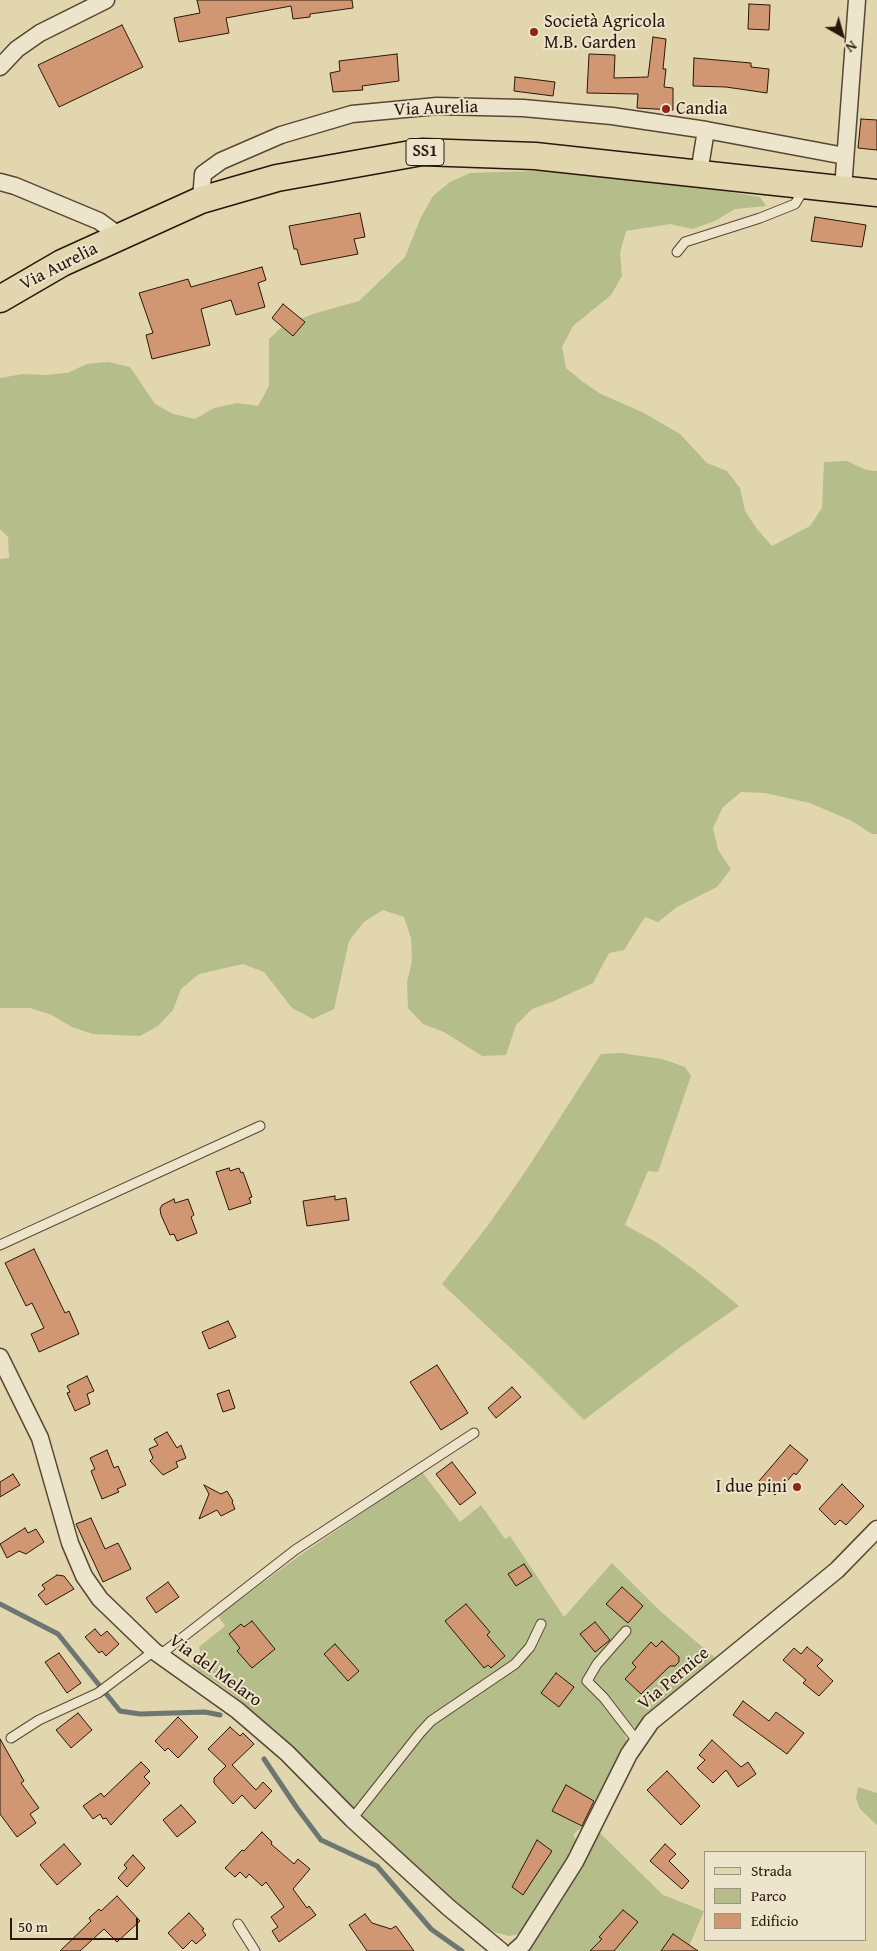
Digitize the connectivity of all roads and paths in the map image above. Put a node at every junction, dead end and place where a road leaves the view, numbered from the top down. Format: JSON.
{"nodes":[{"id":1,"x":106,"y":0,"type":"edge"},
{"id":2,"x":857,"y":0,"type":"edge"},
{"id":3,"x":0,"y":67,"type":"edge"},
{"id":4,"x":706,"y":130,"type":"junction"},
{"id":5,"x":845,"y":156,"type":"junction"},
{"id":6,"x":699,"y":173,"type":"junction"},
{"id":7,"x":0,"y":182,"type":"edge"},
{"id":8,"x":806,"y":184,"type":"junction"},
{"id":9,"x":843,"y":189,"type":"junction"},
{"id":10,"x":877,"y":193,"type":"edge"},
{"id":11,"x":201,"y":200,"type":"junction"},
{"id":12,"x":120,"y":237,"type":"junction"},
{"id":13,"x":677,"y":252,"type":"dead end"},
{"id":14,"x":0,"y":299,"type":"edge"},
{"id":15,"x":260,"y":1126,"type":"dead end"},
{"id":16,"x":0,"y":1245,"type":"edge"},
{"id":17,"x":0,"y":1358,"type":"edge"},
{"id":18,"x":474,"y":1432,"type":"dead end"},
{"id":19,"x":877,"y":1529,"type":"edge"},
{"id":20,"x":541,"y":1624,"type":"dead end"},
{"id":21,"x":626,"y":1630,"type":"dead end"},
{"id":22,"x":157,"y":1653,"type":"junction"},
{"id":23,"x":11,"y":1738,"type":"dead end"},
{"id":24,"x":637,"y":1741,"type":"junction"},
{"id":25,"x":352,"y":1819,"type":"junction"},
{"id":26,"x":238,"y":1924,"type":"dead end"},
{"id":27,"x":254,"y":1951,"type":"edge"},
{"id":28,"x":501,"y":1951,"type":"edge"},
{"id":29,"x":515,"y":1951,"type":"edge"}],
"edges":[{"from":1,"to":3,"type":"street"},
{"from":2,"to":5,"type":"street"},
{"from":4,"to":5,"type":"street","name":"Via Aurelia"},
{"from":4,"to":6,"type":"street"},
{"from":4,"to":11,"type":"street","name":"Via Aurelia"},
{"from":5,"to":9,"type":"street"},
{"from":6,"to":8,"type":"main road","name":"Via Aurelia","number":"SS1"},
{"from":6,"to":11,"type":"main road","name":"Via Aurelia","number":"SS1"},
{"from":7,"to":12,"type":"street"},
{"from":8,"to":9,"type":"main road","name":"Via Aurelia","number":"SS1"},
{"from":8,"to":13,"type":"lane"},
{"from":9,"to":10,"type":"main road","name":"Via Aurelia","number":"SS1"},
{"from":11,"to":12,"type":"main road","name":"Via Aurelia","number":"SS1"},
{"from":12,"to":14,"type":"main road","name":"Via Aurelia","number":"SS1"},
{"from":15,"to":16,"type":"lane"},
{"from":17,"to":22,"type":"street","name":"Via del Melaro"},
{"from":18,"to":22,"type":"lane"},
{"from":19,"to":24,"type":"street","name":"Via Pernice"},
{"from":20,"to":25,"type":"lane"},
{"from":21,"to":24,"type":"lane"},
{"from":22,"to":23,"type":"lane"},
{"from":22,"to":25,"type":"street","name":"Via del Melaro"},
{"from":24,"to":29,"type":"street","name":"Via Pernice"},
{"from":25,"to":28,"type":"street","name":"Via del Melaro"},
{"from":26,"to":27,"type":"lane"}]}
